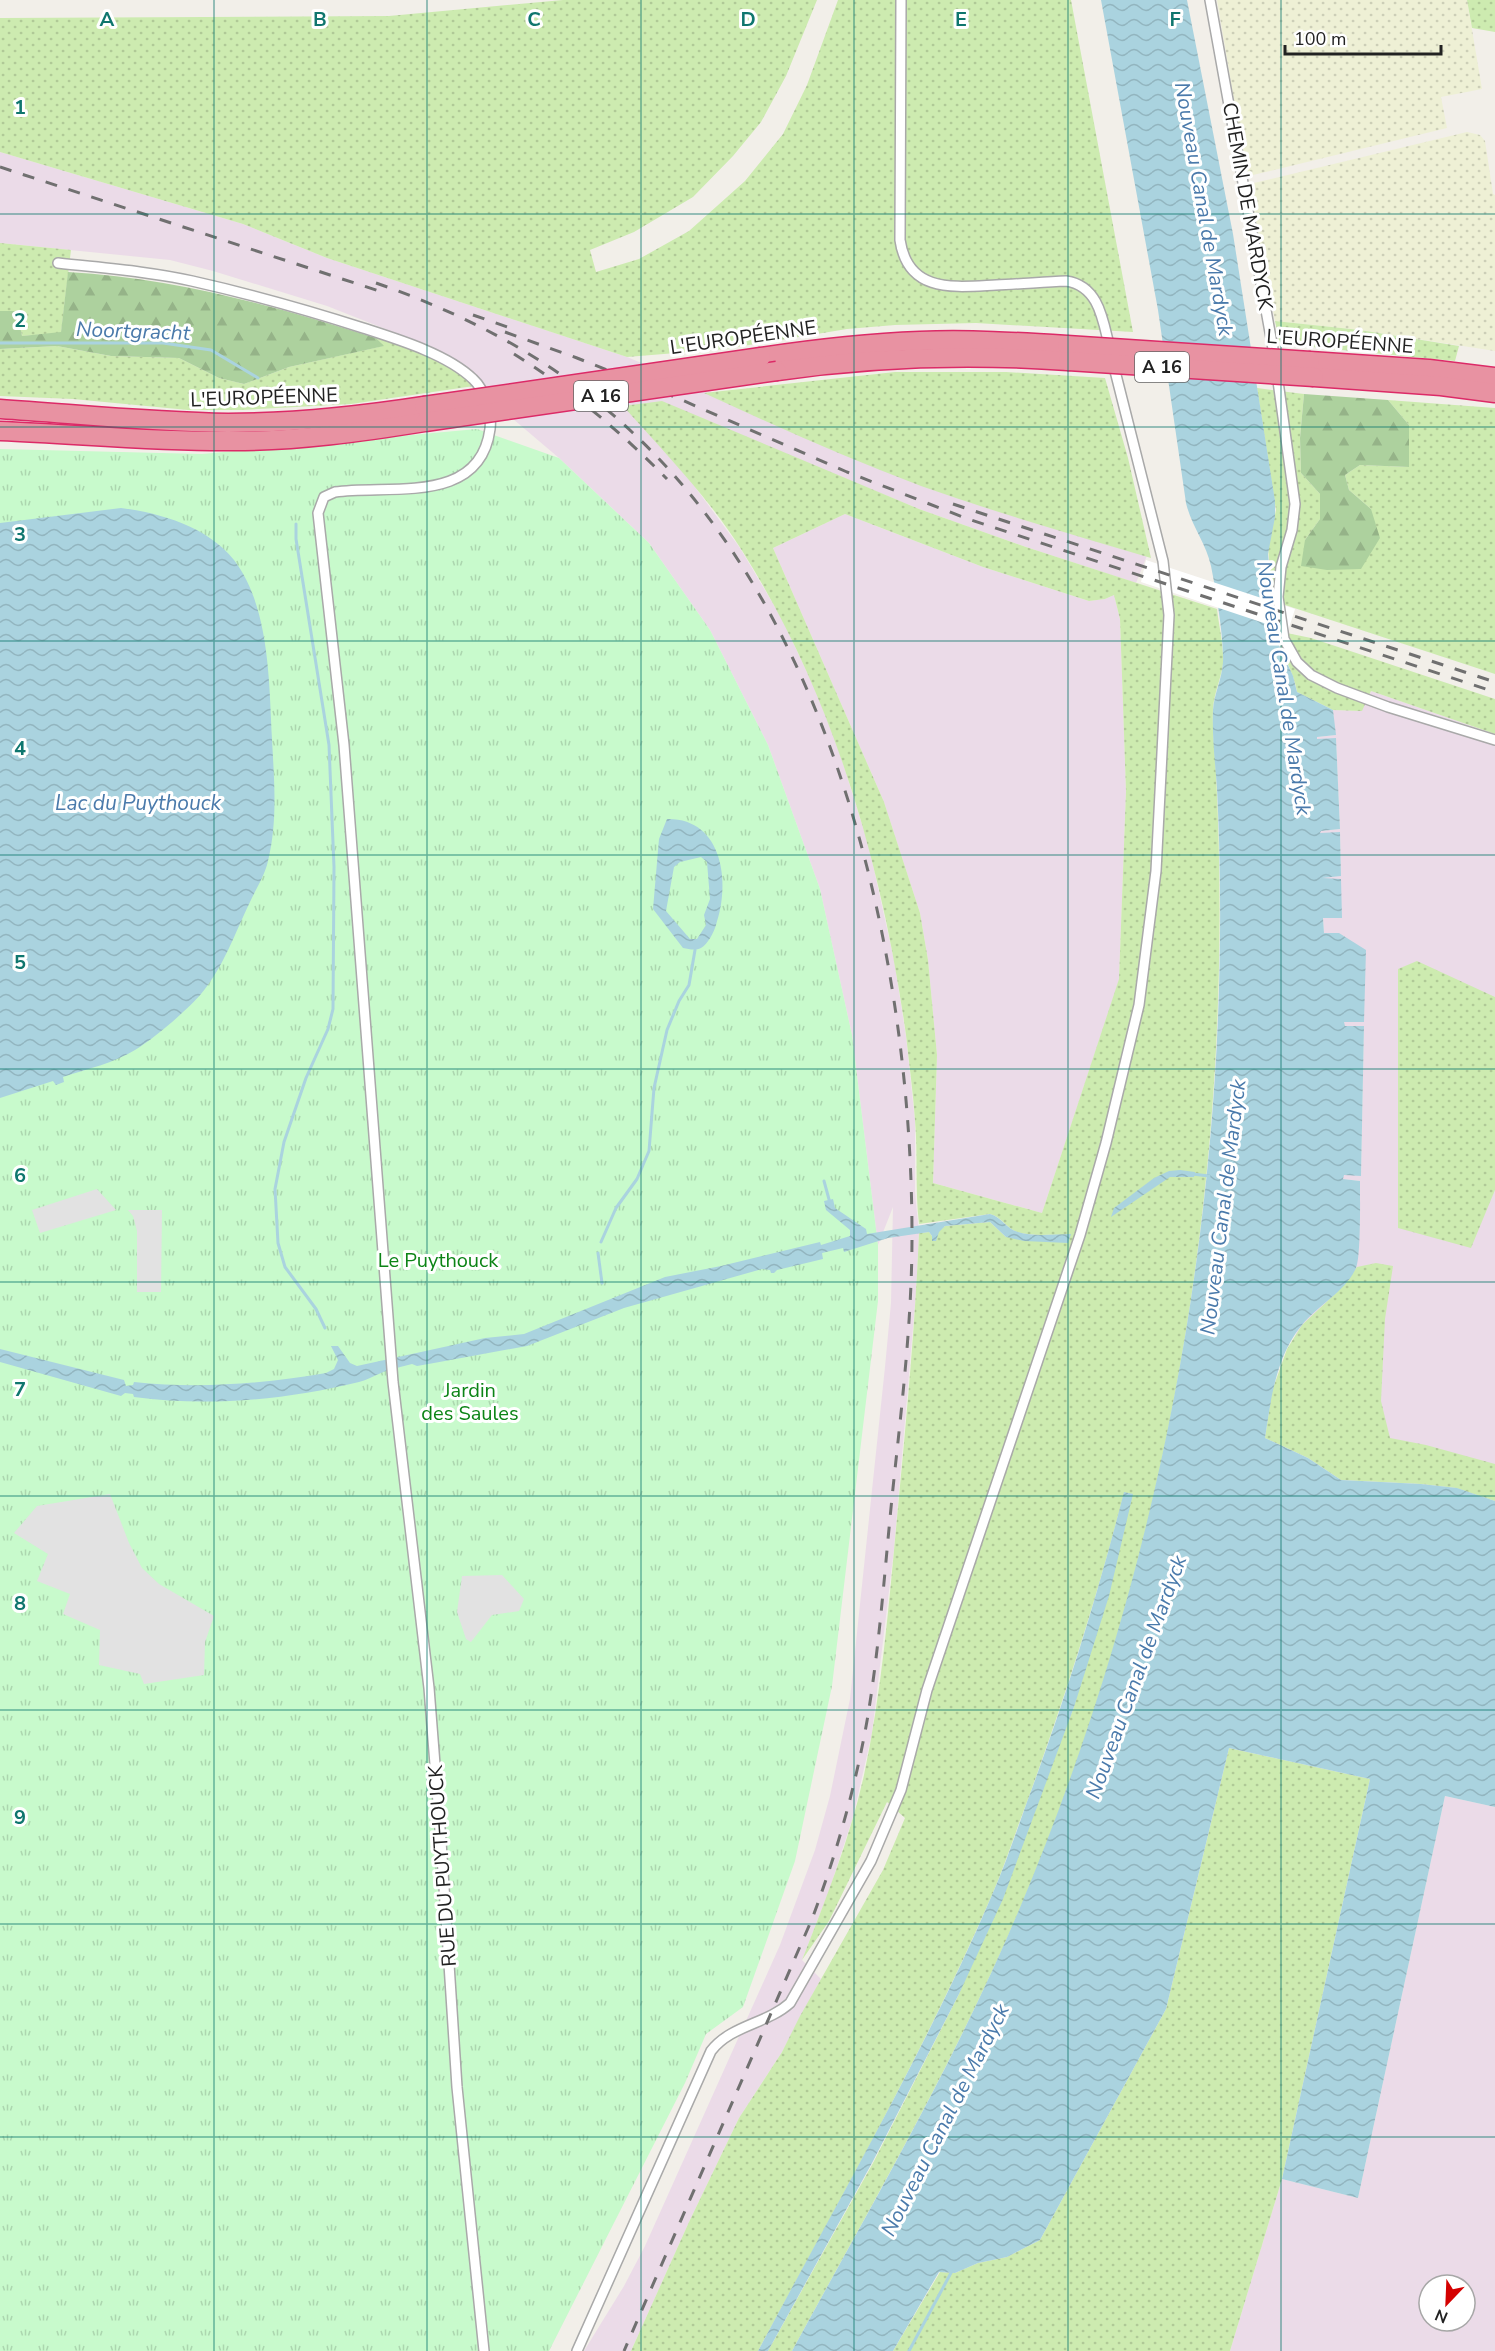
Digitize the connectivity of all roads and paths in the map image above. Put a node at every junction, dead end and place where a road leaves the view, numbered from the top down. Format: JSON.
{"nodes":[{"id":1,"x":901,"y":0,"type":"edge"},
{"id":2,"x":1210,"y":0,"type":"edge"},
{"id":3,"x":58,"y":263,"type":"dead end"},
{"id":4,"x":1067,"y":353,"type":"junction"},
{"id":5,"x":1312,"y":369,"type":"junction"},
{"id":6,"x":1495,"y":377,"type":"edge"},
{"id":7,"x":1495,"y":393,"type":"edge"},
{"id":8,"x":0,"y":409,"type":"edge"},
{"id":9,"x":425,"y":414,"type":"junction"},
{"id":10,"x":0,"y":431,"type":"edge"},
{"id":11,"x":1495,"y":740,"type":"edge"},
{"id":12,"x":484,"y":2351,"type":"edge"},
{"id":13,"x":577,"y":2351,"type":"edge"}],
"edges":[{"from":1,"to":13,"type":"street"},
{"from":2,"to":11,"type":"street","name":"CHEMIN DE MARDYCK"},
{"from":3,"to":12,"type":"street","name":"RUE DU PUYTHOUCK"},
{"from":4,"to":5,"type":"highway","name":"L'EUROPÉENNE","number":"A 16","bridge":true},
{"from":4,"to":9,"type":"highway","name":"L'EUROPÉENNE","number":"A 16","bridge":true},
{"from":4,"to":9,"type":"highway","name":"L'EUROPÉENNE","number":"A 16","bridge":true},
{"from":5,"to":6,"type":"highway","name":"L'EUROPÉENNE","number":"A 16"},
{"from":5,"to":7,"type":"highway","name":"L'EUROPÉENNE","number":"A 16"},
{"from":8,"to":9,"type":"highway","name":"L'EUROPÉENNE","number":"A 16"},
{"from":9,"to":10,"type":"highway","name":"L'EUROPÉENNE","number":"A 16"}]}
